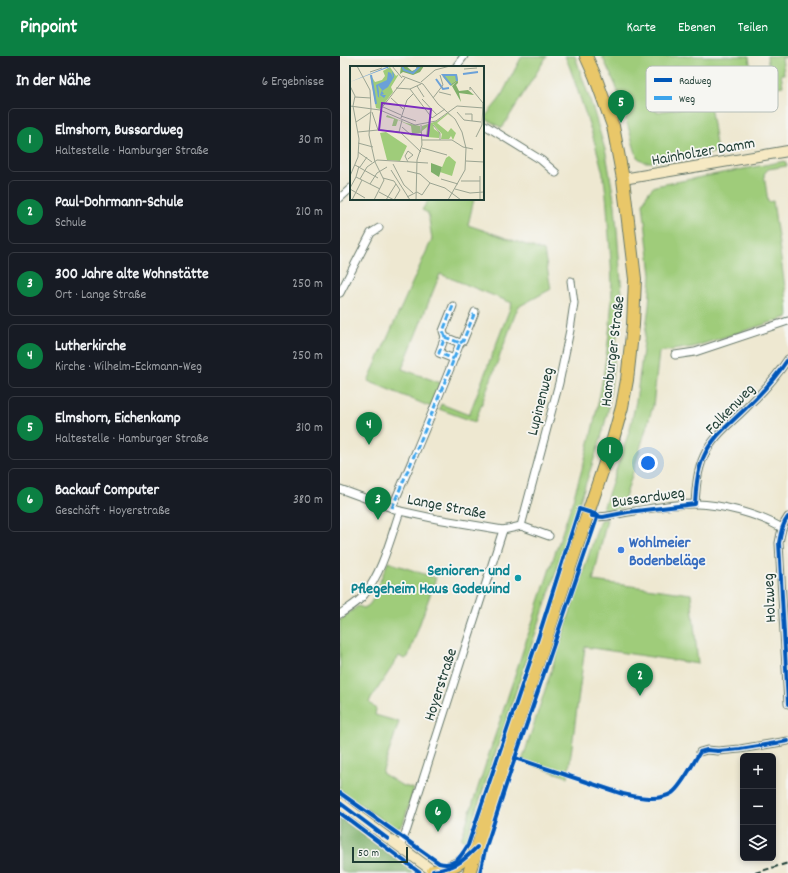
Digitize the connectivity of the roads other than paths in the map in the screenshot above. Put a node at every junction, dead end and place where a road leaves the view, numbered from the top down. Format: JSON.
{"nodes":[{"id":1,"x":464,"y":56,"type":"edge"},
{"id":2,"x":586,"y":56,"type":"edge"},
{"id":3,"x":457,"y":66,"type":"edge"},
{"id":4,"x":484,"y":125,"type":"edge"},
{"id":5,"x":788,"y":151,"type":"edge"},
{"id":6,"x":556,"y":173,"type":"dead end"},
{"id":7,"x":623,"y":179,"type":"junction"},
{"id":8,"x":350,"y":189,"type":"edge"},
{"id":9,"x":340,"y":198,"type":"edge"},
{"id":10,"x":379,"y":228,"type":"dead end"},
{"id":11,"x":571,"y":281,"type":"dead end"},
{"id":12,"x":342,"y":283,"type":"edge"},
{"id":13,"x":340,"y":293,"type":"edge"},
{"id":14,"x":453,"y":306,"type":"dead end"},
{"id":15,"x":475,"y":312,"type":"dead end"},
{"id":16,"x":788,"y":321,"type":"edge"},
{"id":17,"x":445,"y":337,"type":"junction"},
{"id":18,"x":460,"y":343,"type":"junction"},
{"id":19,"x":676,"y":355,"type":"dead end"},
{"id":20,"x":454,"y":359,"type":"junction"},
{"id":21,"x":788,"y":359,"type":"edge"},
{"id":22,"x":340,"y":489,"type":"edge"},
{"id":23,"x":695,"y":504,"type":"junction"},
{"id":24,"x":392,"y":508,"type":"junction"},
{"id":25,"x":400,"y":511,"type":"junction"},
{"id":26,"x":587,"y":515,"type":"junction"},
{"id":27,"x":788,"y":517,"type":"edge"},
{"id":28,"x":521,"y":526,"type":"junction"},
{"id":29,"x":782,"y":528,"type":"junction"},
{"id":30,"x":503,"y":530,"type":"junction"},
{"id":31,"x":549,"y":536,"type":"dead end"},
{"id":32,"x":340,"y":614,"type":"edge"},
{"id":33,"x":788,"y":704,"type":"edge"},
{"id":34,"x":788,"y":741,"type":"edge"},
{"id":35,"x":700,"y":752,"type":"dead end"},
{"id":36,"x":340,"y":803,"type":"edge"},
{"id":37,"x":400,"y":847,"type":"junction"},
{"id":38,"x":476,"y":847,"type":"junction"},
{"id":39,"x":435,"y":873,"type":"edge"},
{"id":40,"x":469,"y":873,"type":"edge"}],
"edges":[{"from":1,"to":3,"type":"street"},
{"from":2,"to":7,"type":"main road","name":"Hamburger Straße"},
{"from":4,"to":6,"type":"street"},
{"from":5,"to":7,"type":"street","name":"Hainholzer Damm"},
{"from":7,"to":26,"type":"main road","name":"Hamburger Straße"},
{"from":8,"to":9,"type":"street"},
{"from":10,"to":12,"type":"street"},
{"from":11,"to":28,"type":"street","name":"Lupinenweg"},
{"from":12,"to":13,"type":"street"},
{"from":14,"to":17,"type":"street"},
{"from":15,"to":18,"type":"street"},
{"from":16,"to":19,"type":"street"},
{"from":17,"to":18,"type":"street"},
{"from":17,"to":20,"type":"street"},
{"from":18,"to":20,"type":"street"},
{"from":20,"to":24,"type":"street"},
{"from":21,"to":23,"type":"street","name":"Falkenweg"},
{"from":22,"to":24,"type":"street","name":"Lange Straße"},
{"from":23,"to":26,"type":"street","name":"Bussardweg"},
{"from":23,"to":29,"type":"street","name":"Bussardweg"},
{"from":24,"to":25,"type":"street","name":"Lange Straße"},
{"from":25,"to":30,"type":"street","name":"Lange Straße"},
{"from":25,"to":32,"type":"street"},
{"from":26,"to":38,"type":"main road","name":"Hamburger Straße"},
{"from":27,"to":29,"type":"street","name":"Holzweg"},
{"from":28,"to":30,"type":"street","name":"Lange Straße"},
{"from":28,"to":31,"type":"street"},
{"from":29,"to":33,"type":"street","name":"Holzweg"},
{"from":30,"to":37,"type":"street","name":"Hoyerstraße"},
{"from":34,"to":35,"type":"street"},
{"from":36,"to":37,"type":"street"},
{"from":37,"to":39,"type":"street"},
{"from":38,"to":39,"type":"main road"},
{"from":38,"to":40,"type":"main road","name":"Hamburger Straße"}]}
